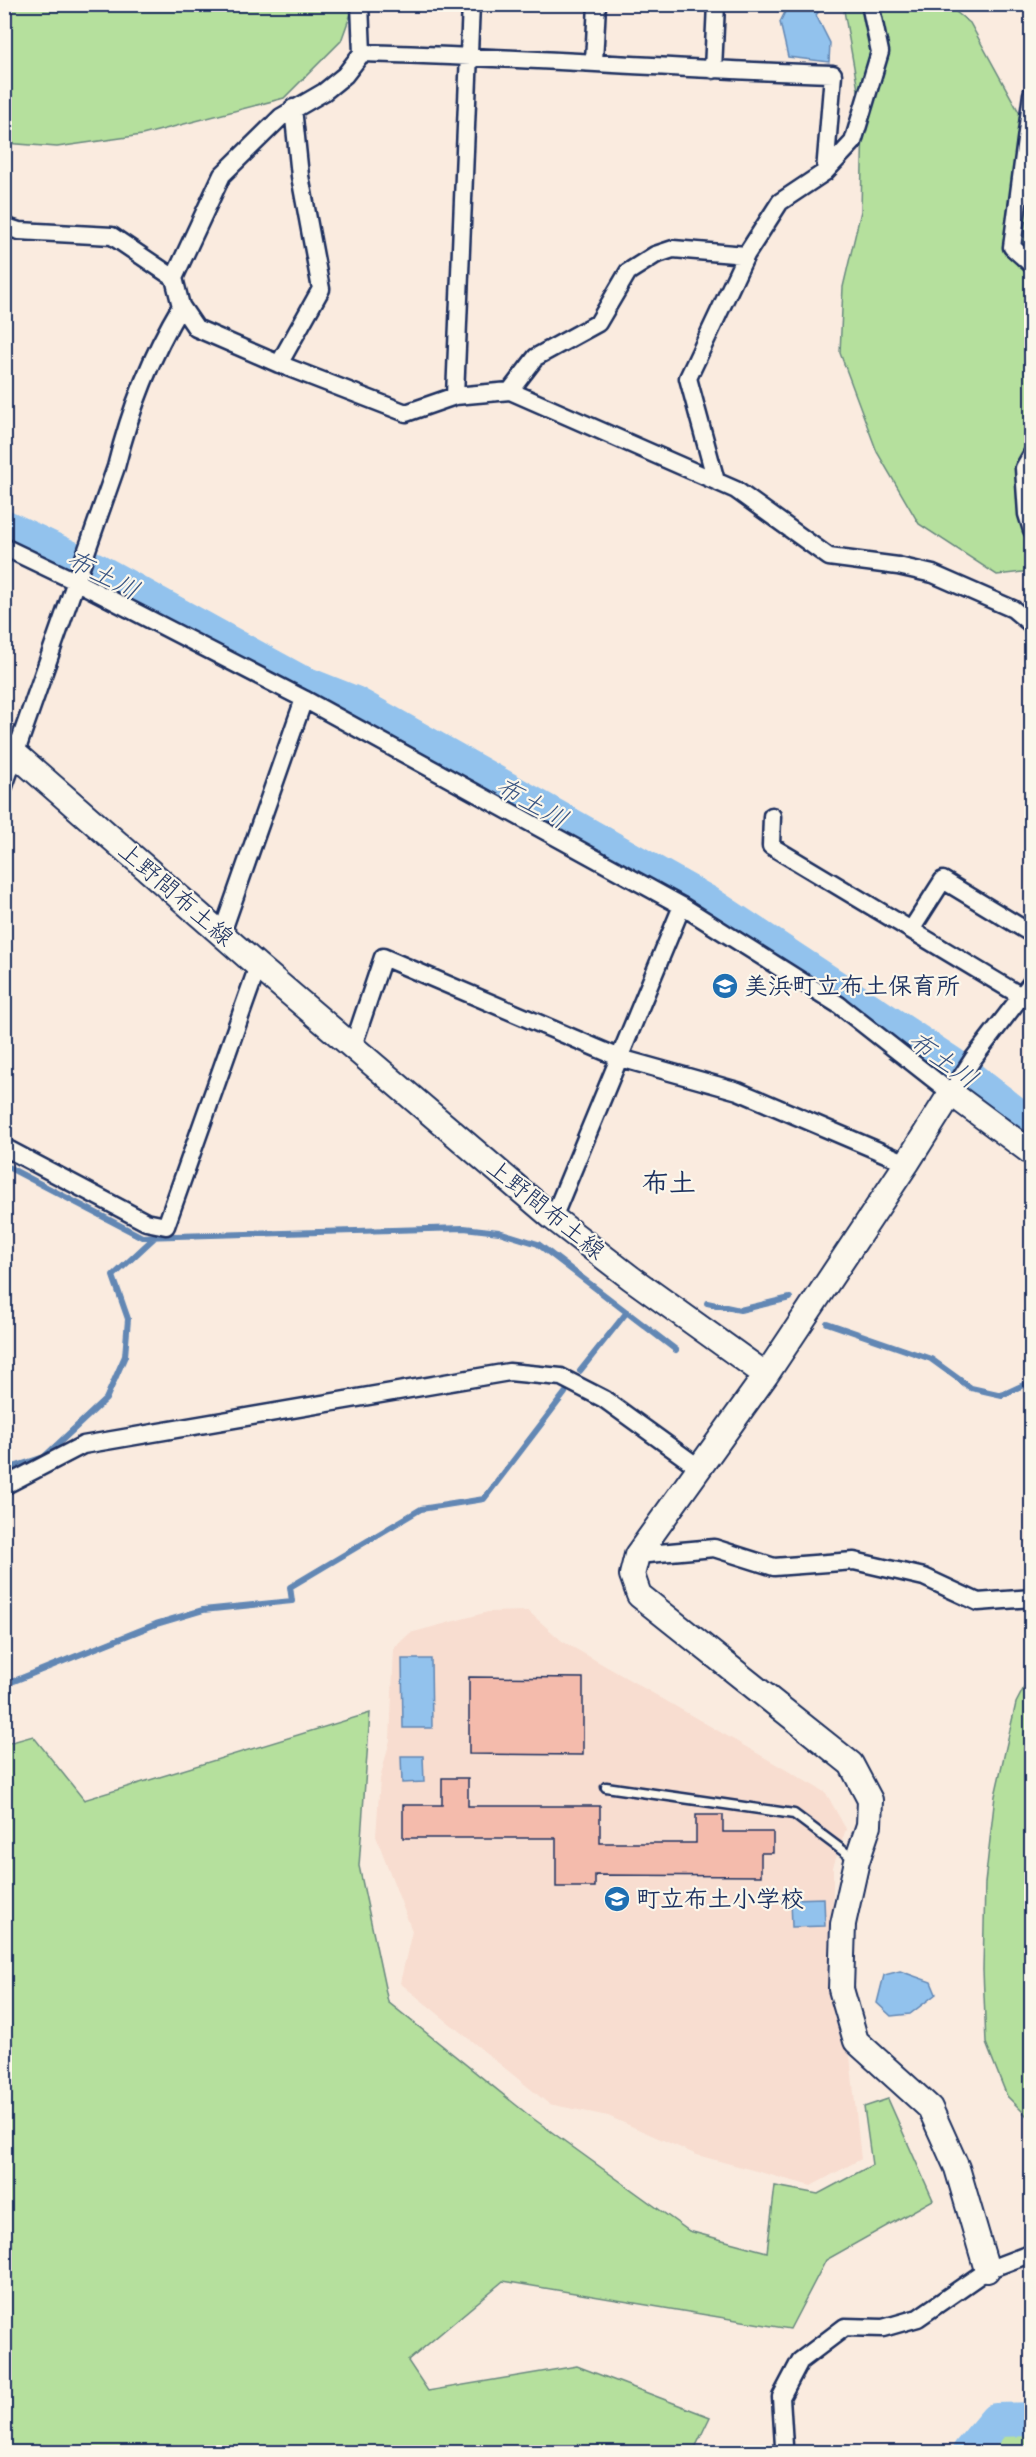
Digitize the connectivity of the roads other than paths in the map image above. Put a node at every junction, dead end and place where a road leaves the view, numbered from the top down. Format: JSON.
{"nodes":[{"id":1,"x":360,"y":4,"type":"edge"},
{"id":2,"x":471,"y":4,"type":"edge"},
{"id":3,"x":597,"y":4,"type":"edge"},
{"id":4,"x":716,"y":4,"type":"edge"},
{"id":5,"x":870,"y":4,"type":"edge"},
{"id":6,"x":362,"y":53,"type":"junction"},
{"id":7,"x":469,"y":56,"type":"junction"},
{"id":8,"x":594,"y":62,"type":"junction"},
{"id":9,"x":713,"y":70,"type":"junction"},
{"id":10,"x":1032,"y":94,"type":"edge"},
{"id":11,"x":293,"y":108,"type":"junction"},
{"id":12,"x":825,"y":172,"type":"junction"},
{"id":13,"x":4,"y":226,"type":"edge"},
{"id":14,"x":746,"y":255,"type":"junction"},
{"id":15,"x":1032,"y":265,"type":"edge"},
{"id":16,"x":174,"y":278,"type":"junction"},
{"id":17,"x":181,"y":306,"type":"junction"},
{"id":18,"x":279,"y":364,"type":"junction"},
{"id":19,"x":510,"y":391,"type":"junction"},
{"id":20,"x":455,"y":396,"type":"junction"},
{"id":21,"x":1032,"y":454,"type":"edge"},
{"id":22,"x":716,"y":481,"type":"junction"},
{"id":23,"x":1032,"y":530,"type":"edge"},
{"id":24,"x":4,"y":547,"type":"edge"},
{"id":25,"x":75,"y":581,"type":"junction"},
{"id":26,"x":1032,"y":626,"type":"edge"},
{"id":27,"x":304,"y":699,"type":"junction"},
{"id":28,"x":10,"y":749,"type":"edge"},
{"id":29,"x":4,"y":786,"type":"edge"},
{"id":30,"x":772,"y":816,"type":"dead end"},
{"id":31,"x":682,"y":906,"type":"junction"},
{"id":32,"x":911,"y":930,"type":"junction"},
{"id":33,"x":222,"y":933,"type":"junction"},
{"id":34,"x":1032,"y":934,"type":"edge"},
{"id":35,"x":258,"y":966,"type":"junction"},
{"id":36,"x":1026,"y":989,"type":"edge"},
{"id":37,"x":353,"y":1046,"type":"junction"},
{"id":38,"x":620,"y":1058,"type":"junction"},
{"id":39,"x":954,"y":1088,"type":"junction"},
{"id":40,"x":4,"y":1146,"type":"edge"},
{"id":41,"x":1032,"y":1153,"type":"edge"},
{"id":42,"x":907,"y":1163,"type":"junction"},
{"id":43,"x":553,"y":1218,"type":"junction"},
{"id":44,"x":766,"y":1375,"type":"junction"},
{"id":45,"x":698,"y":1467,"type":"junction"},
{"id":46,"x":4,"y":1486,"type":"edge"},
{"id":47,"x":637,"y":1555,"type":"junction"},
{"id":48,"x":1032,"y":1598,"type":"edge"},
{"id":49,"x":606,"y":1787,"type":"dead end"},
{"id":50,"x":857,"y":1861,"type":"junction"},
{"id":51,"x":1032,"y":2253,"type":"edge"},
{"id":52,"x":987,"y":2270,"type":"junction"},
{"id":53,"x":782,"y":2452,"type":"edge"}],
"edges":[{"from":1,"to":6,"type":"street"},
{"from":2,"to":7,"type":"street"},
{"from":3,"to":8,"type":"street"},
{"from":4,"to":9,"type":"street"},
{"from":5,"to":12,"type":"street"},
{"from":6,"to":7,"type":"street"},
{"from":6,"to":11,"type":"street"},
{"from":7,"to":8,"type":"street"},
{"from":7,"to":20,"type":"street"},
{"from":8,"to":9,"type":"street"},
{"from":9,"to":12,"type":"street"},
{"from":10,"to":15,"type":"street"},
{"from":11,"to":16,"type":"street"},
{"from":11,"to":18,"type":"street"},
{"from":12,"to":14,"type":"street"},
{"from":13,"to":16,"type":"street"},
{"from":14,"to":19,"type":"street"},
{"from":14,"to":22,"type":"street"},
{"from":16,"to":17,"type":"street"},
{"from":17,"to":18,"type":"street"},
{"from":17,"to":25,"type":"street"},
{"from":18,"to":20,"type":"street"},
{"from":19,"to":20,"type":"street"},
{"from":19,"to":22,"type":"street"},
{"from":21,"to":23,"type":"street"},
{"from":22,"to":26,"type":"street"},
{"from":24,"to":25,"type":"street"},
{"from":25,"to":27,"type":"street"},
{"from":25,"to":28,"type":"street"},
{"from":27,"to":31,"type":"street"},
{"from":27,"to":33,"type":"street"},
{"from":28,"to":29,"type":"street"},
{"from":28,"to":33,"type":"main road","name":"上野間布土線"},
{"from":30,"to":32,"type":"street"},
{"from":31,"to":38,"type":"street"},
{"from":31,"to":39,"type":"street"},
{"from":32,"to":34,"type":"street"},
{"from":32,"to":36,"type":"street"},
{"from":33,"to":35,"type":"main road","name":"上野間布土線"},
{"from":35,"to":37,"type":"main road","name":"上野間布土線"},
{"from":35,"to":40,"type":"street"},
{"from":36,"to":39,"type":"street"},
{"from":37,"to":38,"type":"street"},
{"from":37,"to":43,"type":"main road","name":"上野間布土線"},
{"from":38,"to":42,"type":"street"},
{"from":38,"to":43,"type":"street"},
{"from":39,"to":41,"type":"main road"},
{"from":39,"to":42,"type":"main road"},
{"from":42,"to":44,"type":"main road"},
{"from":43,"to":44,"type":"main road","name":"上野間布土線"},
{"from":44,"to":45,"type":"main road"},
{"from":45,"to":46,"type":"street"},
{"from":45,"to":47,"type":"main road"},
{"from":47,"to":48,"type":"street"},
{"from":47,"to":50,"type":"main road"},
{"from":49,"to":50,"type":"lane"},
{"from":50,"to":52,"type":"main road"},
{"from":51,"to":52,"type":"street"},
{"from":52,"to":53,"type":"street"}]}
